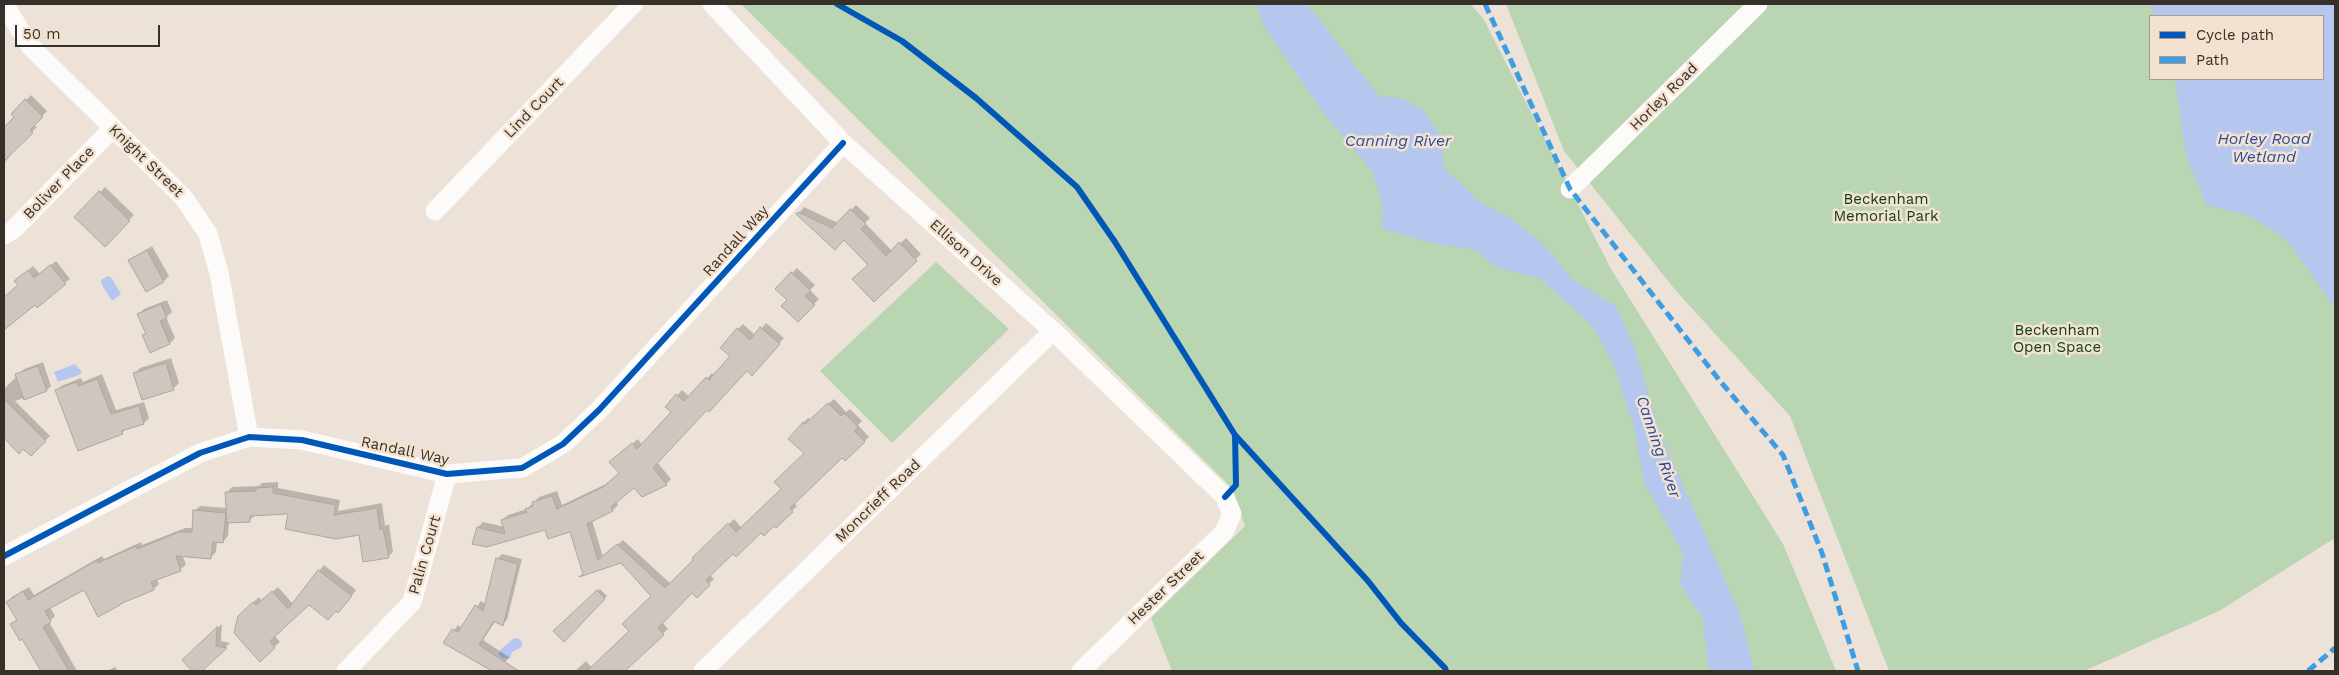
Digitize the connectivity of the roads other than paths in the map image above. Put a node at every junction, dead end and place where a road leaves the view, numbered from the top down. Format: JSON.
{"nodes":[{"id":1,"x":4,"y":4,"type":"edge"},
{"id":2,"x":632,"y":4,"type":"edge"},
{"id":3,"x":712,"y":4,"type":"edge"},
{"id":4,"x":1758,"y":4,"type":"edge"},
{"id":5,"x":112,"y":129,"type":"junction"},
{"id":6,"x":843,"y":143,"type":"junction"},
{"id":7,"x":1570,"y":189,"type":"dead end"},
{"id":8,"x":434,"y":211,"type":"dead end"},
{"id":9,"x":4,"y":235,"type":"edge"},
{"id":10,"x":1053,"y":331,"type":"junction"},
{"id":11,"x":249,"y":437,"type":"junction"},
{"id":12,"x":447,"y":474,"type":"junction"},
{"id":13,"x":1225,"y":497,"type":"joint"},
{"id":14,"x":4,"y":556,"type":"edge"},
{"id":15,"x":346,"y":671,"type":"edge"},
{"id":16,"x":703,"y":671,"type":"edge"},
{"id":17,"x":1081,"y":671,"type":"edge"}],
"edges":[{"from":1,"to":5,"type":"street","name":"Knight Street"},
{"from":2,"to":8,"type":"street","name":"Lind Court"},
{"from":3,"to":6,"type":"street","name":"Ellison Drive"},
{"from":4,"to":7,"type":"street","name":"Horley Road"},
{"from":5,"to":9,"type":"street","name":"Boliver Place"},
{"from":5,"to":11,"type":"street","name":"Knight Street"},
{"from":6,"to":10,"type":"street","name":"Ellison Drive"},
{"from":6,"to":12,"type":"street","name":"Randall Way"},
{"from":10,"to":13,"type":"street","name":"Ellison Drive"},
{"from":10,"to":16,"type":"street","name":"Moncrieff Road"},
{"from":11,"to":12,"type":"street","name":"Randall Way"},
{"from":11,"to":14,"type":"street","name":"Randall Way"},
{"from":12,"to":15,"type":"street","name":"Palin Court"},
{"from":13,"to":17,"type":"street","name":"Hester Street"}]}
